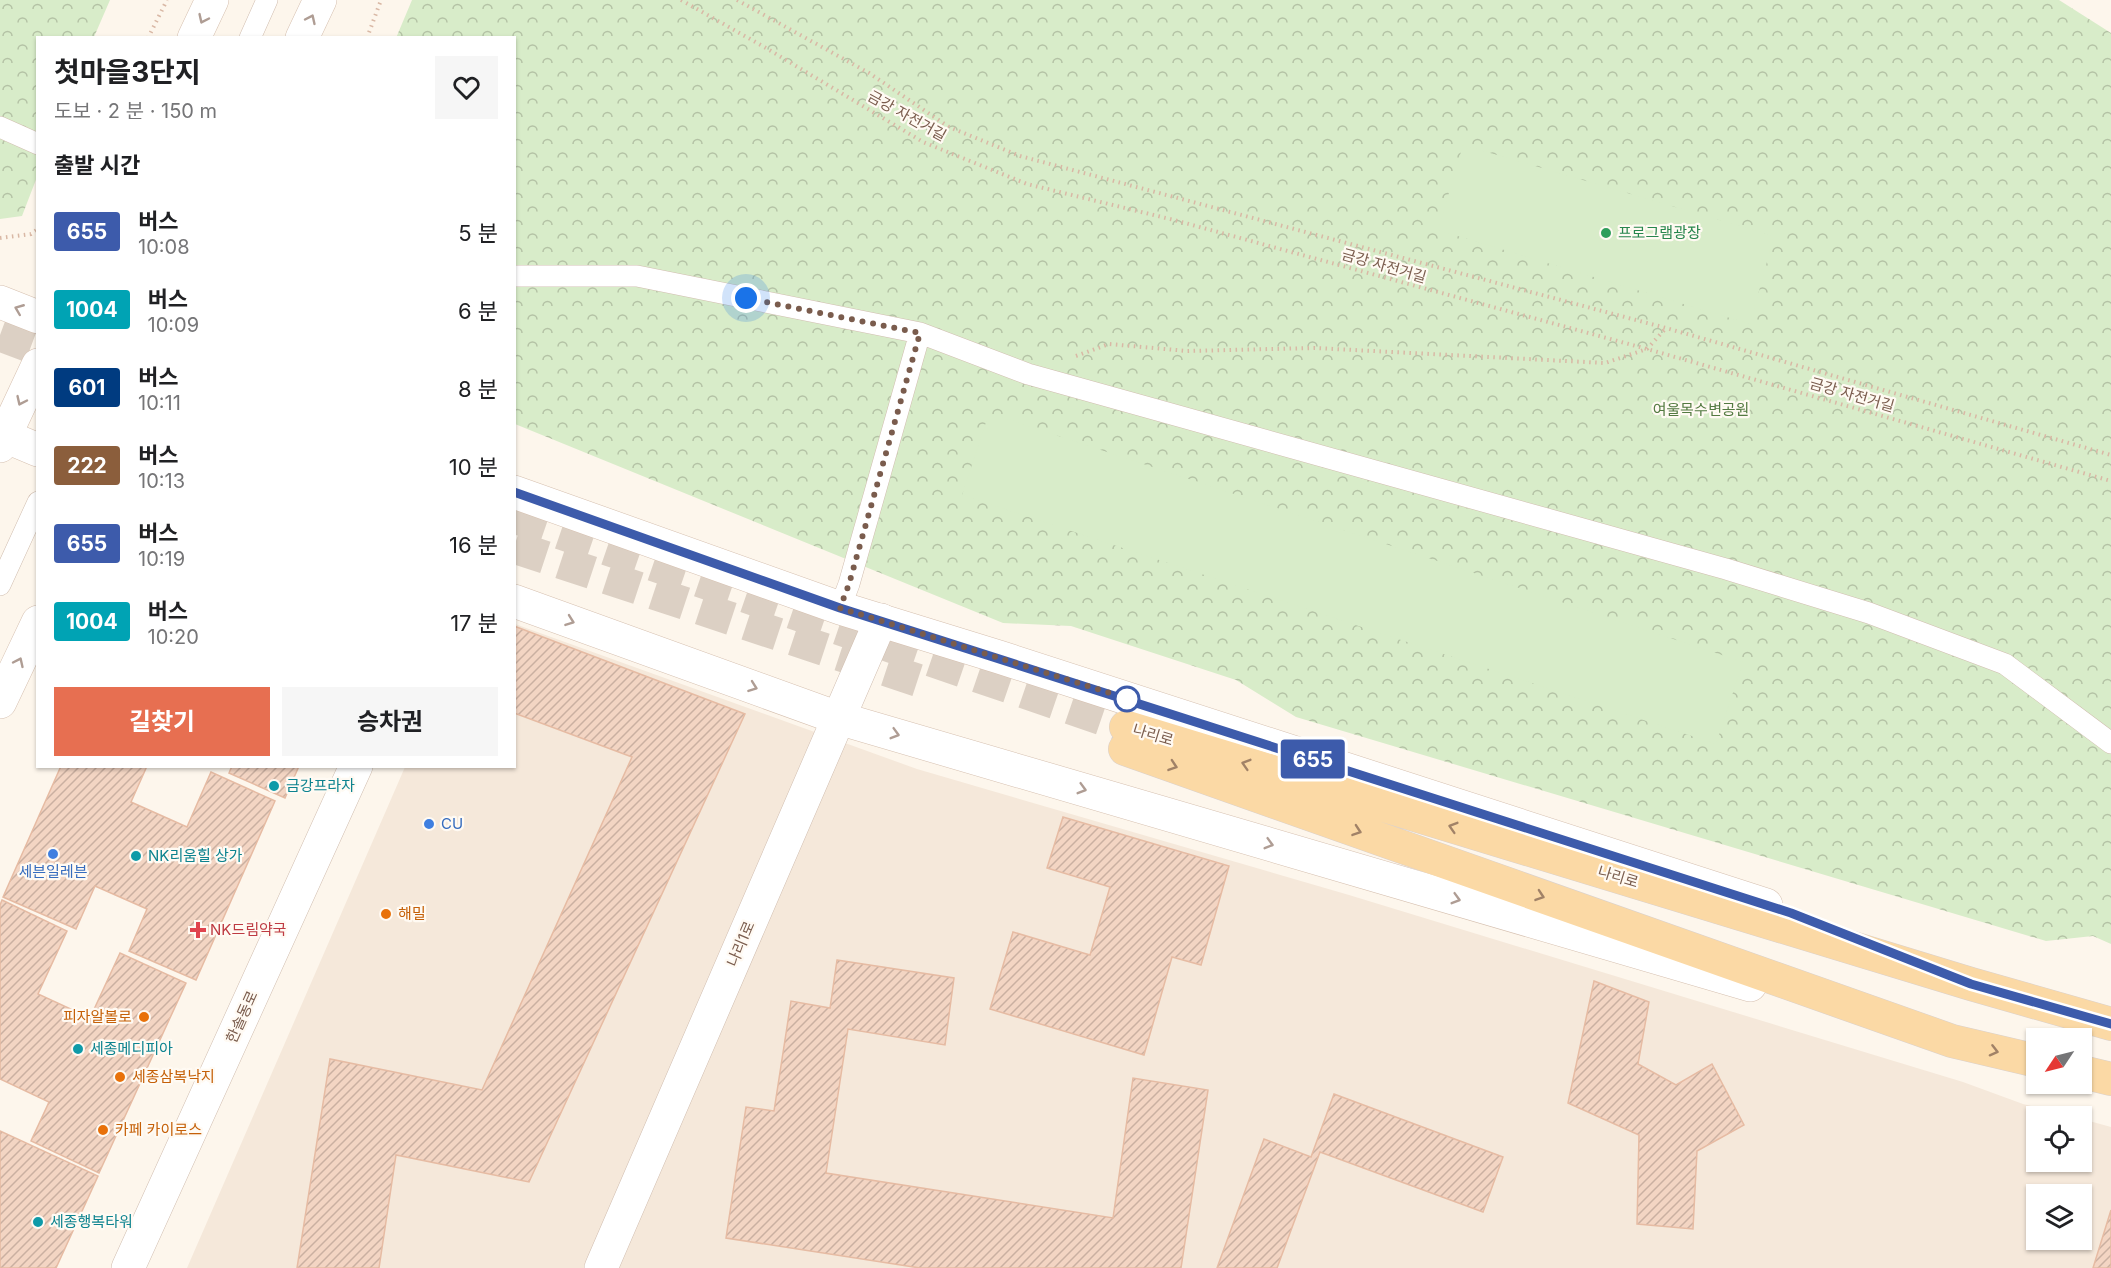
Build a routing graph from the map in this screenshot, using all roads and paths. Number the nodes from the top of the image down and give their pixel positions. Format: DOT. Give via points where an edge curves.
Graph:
graph roads {
  1 [pos="167,0"];
  2 [pos="212,0"];
  3 [pos="267,0"];
  4 [pos="320,0"];
  5 [pos="381,0"];
  6 [pos="681,0"];
  7 [pos="737,0"];
  8 [pos="149,36"];
  9 [pos="195,36"];
  10 [pos="251,36"];
  11 [pos="303,36"];
  12 [pos="368,36"];
  13 [pos="0,127"];
  14 [pos="36,143"];
  15 [pos="36,230"];
  16 [pos="0,238"];
  17 [pos="516,276"];
  18 [pos="0,302"];
  19 [pos="36,316"];
  20 [pos="1666,328"];
  21 [pos="920,333"];
  22 [pos="1647,349"];
  23 [pos="36,369"];
  24 [pos="1028,374"];
  25 [pos="2,439"];
  26 [pos="36,449"];
  27 [pos="2111,455"];
  28 [pos="2111,482"];
  29 [pos="516,493"];
  30 [pos="36,506"];
  31 [pos="0,585"];
  32 [pos="516,602"];
  33 [pos="840,608"];
  34 [pos="881,620"];
  35 [pos="36,626"];
  36 [pos="0,702"];
  37 [pos="838,718"];
  38 [pos="2111,743"];
  39 [pos="355,768"];
  40 [pos="1971,984"];
  41 [pos="2111,1024"];
  42 [pos="1952,1041"];
  43 [pos="2026,1058"];
  44 [pos="2092,1074"];
  45 [pos="2111,1079"];
  46 [pos="128,1268"];
  47 [pos="601,1268"];
  1 -- 8 [label="path"];
  2 -- 9 [label="street, one-way"];
  3 -- 10 [label="lane"];
  11 -- 4 [label="street, one-way"];
  5 -- 12 [label="path"];
  6 -- 22 [label="path, 금강 자전거길" via="922,142 1027,184 1174,220"];
  7 -- 20 [label="path" via="869,73 949,127 1020,156"];
  13 -- 14 [label="lane"];
  15 -- 16 [label="path"];
  17 -- 21 [label="lane" via="637,276"];
  19 -- 18 [label="street, one-way"];
  20 -- 22 [label="path"];
  20 -- 27 [label="path"];
  21 -- 24 [label="lane"];
  21 -- 33 [label="lane"];
  22 -- 24 [label="path" via="1605,363 1315,348 1187,351 1109,344"];
  22 -- 28 [label="path, 금강 자전거길"];
  23 -- 25 [label="street, one-way"];
  24 -- 38 [label="lane" via="1715,565 1869,613 2005,664"];
  25 -- 26 [label="street"];
  29 -- 33 [label="street"];
  30 -- 31 [label="lane"];
  32 -- 37 [label="street, one-way"];
  33 -- 34 [label="street"];
  34 -- 37 [label="street, 나리1로"];
  34 -- 40 [label="street" via="1791,913"];
  36 -- 35 [label="street, one-way"];
  37 -- 42 [label="street, one-way"];
  37 -- 47 [label="street, 나리1로"];
  39 -- 46 [label="street, 한솔동로"];
  40 -- 41 [label="main road, 나리로"];
  40 -- 42 [label="main road, 나리로, one-way" via="1122,736"];
  42 -- 43 [label="main road, 나리로, one-way"];
  44 -- 45 [label="main road"];
}
